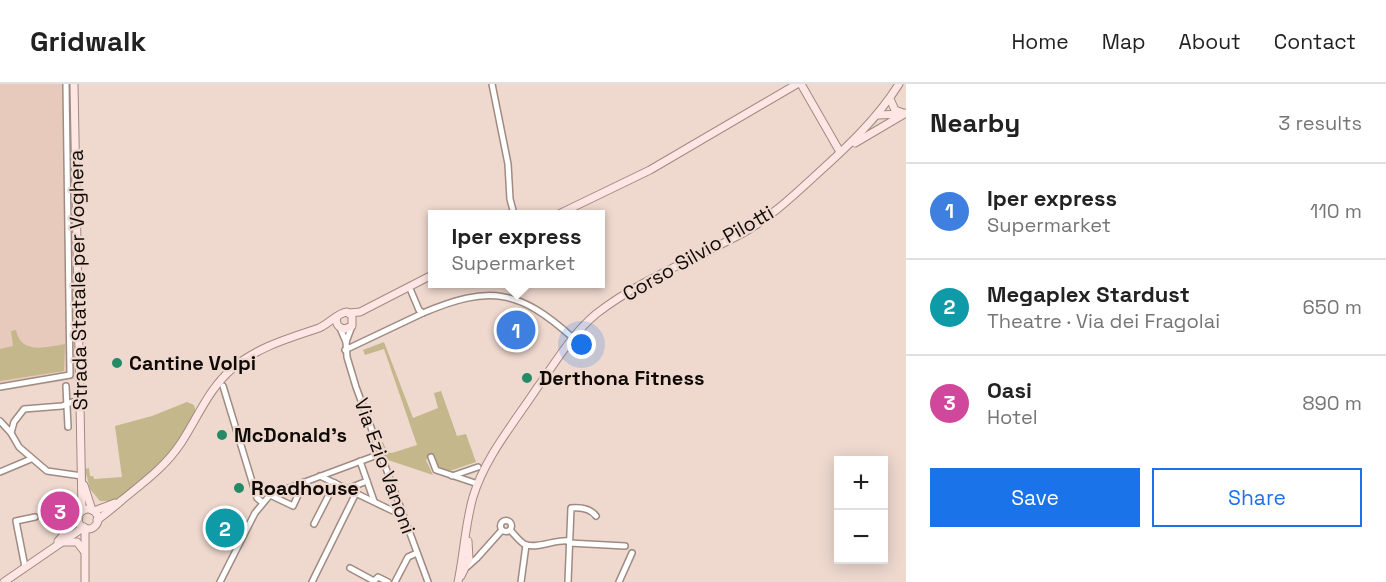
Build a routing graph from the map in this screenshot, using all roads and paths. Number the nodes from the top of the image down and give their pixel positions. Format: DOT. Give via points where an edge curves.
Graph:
graph roads {
  1 [pos="66,84"];
  2 [pos="74,84"];
  3 [pos="492,84"];
  4 [pos="799,84"];
  5 [pos="899,84"];
  6 [pos="890,99"];
  7 [pos="906,113"];
  8 [pos="66,114"];
  9 [pos="75,114"];
  10 [pos="877,116"];
  11 [pos="888,125"];
  12 [pos="840,152"];
  13 [pos="513,210"];
  14 [pos="567,210"];
  15 [pos="428,277"];
  16 [pos="411,291"];
  17 [pos="80,307"];
  18 [pos="370,307"];
  19 [pos="69,308"];
  20 [pos="349,313"];
  21 [pos="423,313"];
  22 [pos="337,317"];
  23 [pos="353,324"];
  24 [pos="322,327"];
  25 [pos="340,328"];
  26 [pos="573,338"];
  27 [pos="346,342"];
  28 [pos="345,350"];
  29 [pos="66,386"];
  30 [pos="223,386"];
  31 [pos="0,387"];
  32 [pos="81,402"];
  33 [pos="67,404"];
  34 [pos="0,421"];
  35 [pos="68,427"];
  36 [pos="11,433"];
  37 [pos="380,454"];
  38 [pos="431,457"];
  39 [pos="31,459"];
  40 [pos="360,461"];
  41 [pos="478,467"];
  42 [pos="0,472"];
  43 [pos="82,476"];
  44 [pos="320,476"];
  45 [pos="451,476"];
  46 [pos="367,481"];
  47 [pos="304,482"];
  48 [pos="335,483"];
  49 [pos="478,484"];
  50 [pos="347,489"];
  51 [pos="356,493"];
  52 [pos="270,495"];
  53 [pos="122,500"];
  54 [pos="374,502"];
  55 [pos="263,503"];
  56 [pos="82,511"];
  57 [pos="93,511"];
  58 [pos="402,511"];
  59 [pos="596,516"];
  60 [pos="35,517"];
  61 [pos="78,519"];
  62 [pos="95,523"];
  63 [pos="314,524"];
  64 [pos="84,527"];
  65 [pos="502,530"];
  66 [pos="510,530"];
  67 [pos="569,542"];
  68 [pos="61,543"];
  69 [pos="526,545"];
  70 [pos="625,546"];
  71 [pos="49,550"];
  72 [pos="417,553"];
  73 [pos="632,553"];
  74 [pos="480,555"];
  75 [pos="85,557"];
  76 [pos="465,560"];
  77 [pos="25,567"];
  78 [pos="350,568"];
  79 [pos="374,581"];
  80 [pos="458,581"];
  81 [pos="4,582"];
  82 [pos="85,582"];
  83 [pos="220,582"];
  84 [pos="312,582"];
  85 [pos="388,582"];
  86 [pos="395,582"];
  87 [pos="428,582"];
  88 [pos="521,582"];
  89 [pos="568,582"];
  90 [pos="619,582"];
  1 -- 8 [label="street"];
  2 -- 9 [label="main road, Strada Statale per Voghera"];
  3 -- 13 [label="street"];
  4 -- 12 [label="main road"];
  4 -- 14 [label="main road" via="650,170"];
  5 -- 6 [label="main road, Corso Silvio Pilotti"];
  6 -- 7 [label="main road" via="895,110"];
  6 -- 10 [label="main road, Corso Silvio Pilotti"];
  7 -- 10 [label="main road"];
  7 -- 11 [label="main road"];
  8 -- 9 [label="street"];
  8 -- 19 [label="street"];
  9 -- 17 [label="main road, Strada Statale per Voghera"];
  10 -- 11 [label="main road" via="880,124"];
  10 -- 12 [label="main road, Corso Silvio Pilotti"];
  11 -- 12 [label="main road"];
  12 -- 26 [label="main road, Corso Silvio Pilotti" via="764,220 644,282 595,315"];
  15 -- 18 [label="main road"];
  16 -- 21 [label="street"];
  17 -- 19 [label="street"];
  17 -- 32 [label="main road, Strada Statale per Voghera"];
  18 -- 20 [label="main road"];
  18 -- 23 [label="main road"];
  19 -- 31 [label="street" via="70,375"];
  20 -- 22 [label="main road"];
  20 -- 23 [label="main road"];
  21 -- 26 [label="street" via="467,297 514,299 541,311"];
  21 -- 28 [label="street"];
  22 -- 24 [label="main road"];
  22 -- 25 [label="main road"];
  23 -- 25 [label="main road"];
  23 -- 27 [label="street, Via Ezio Vanoni"];
  24 -- 25 [label="main road"];
  24 -- 53 [label="main road" via="286,338 234,367 212,390 166,462"];
  25 -- 27 [label="street"];
  26 -- 49 [label="main road, Corso Silvio Pilotti" via="497,446"];
  27 -- 28 [label="street, Via Ezio Vanoni"];
  28 -- 37 [label="street, Via Ezio Vanoni"];
  29 -- 33 [label="street"];
  30 -- 55 [label="street" via="257,498"];
  32 -- 33 [label="street"];
  32 -- 43 [label="main road, Strada Statale per Voghera"];
  33 -- 35 [label="street"];
  33 -- 36 [label="street" via="24,409"];
  34 -- 36 [label="street"];
  36 -- 39 [label="street"];
  37 -- 40 [label="street"];
  37 -- 58 [label="street, Via Ezio Vanoni"];
  38 -- 45 [label="street" via="436,470"];
  39 -- 42 [label="street"];
  39 -- 43 [label="street" via="47,471"];
  40 -- 44 [label="street"];
  40 -- 46 [label="street"];
  41 -- 45 [label="street"];
  43 -- 56 [label="main road, Strada Statale per Voghera"];
  43 -- 57 [label="main road, Strada Statale per Voghera"];
  44 -- 47 [label="street"];
  44 -- 48 [label="street"];
  45 -- 49 [label="street"];
  46 -- 50 [label="street"];
  46 -- 54 [label="street"];
  47 -- 52 [label="street"];
  47 -- 52 [label="street" via="292,506"];
  48 -- 50 [label="street"];
  48 -- 63 [label="street"];
  49 -- 76 [label="main road, Corso Silvio Pilotti" via="467,530"];
  50 -- 51 [label="street"];
  51 -- 54 [label="street"];
  51 -- 84 [label="street"];
  52 -- 55 [label="street"];
  53 -- 57 [label="main road"];
  53 -- 62 [label="main road"];
  54 -- 58 [label="street"];
  55 -- 83 [label="street" via="239,540"];
  56 -- 57 [label="main road"];
  56 -- 61 [label="main road"];
  57 -- 62 [label="main road, Strada Statale per Voghera"];
  58 -- 72 [label="street, Via Ezio Vanoni"];
  59 -- 67 [label="street" via="592,510 571,508"];
  60 -- 77 [label="street" via="16,521"];
  61 -- 64 [label="main road"];
  61 -- 71 [label="main road"];
  62 -- 64 [label="main road"];
  62 -- 75 [label="main road"];
  64 -- 68 [label="main road"];
  64 -- 75 [label="main road"];
  65 -- 66 [label="street"];
  65 -- 66 [label="street" via="500,524 506,520 511,523"];
  65 -- 74 [label="street"];
  66 -- 69 [label="street"];
  67 -- 69 [label="street"];
  67 -- 70 [label="street"];
  67 -- 89 [label="street"];
  68 -- 71 [label="main road"];
  68 -- 75 [label="main road" via="77,542"];
  69 -- 88 [label="street"];
  71 -- 77 [label="main road"];
  72 -- 86 [label="street" via="408,557"];
  72 -- 87 [label="street, Via Ezio Vanoni"];
  73 -- 90 [label="street"];
  74 -- 76 [label="street"];
  74 -- 76 [label="street"];
  75 -- 82 [label="main road"];
  76 -- 80 [label="main road, Corso Silvio Pilotti"];
  77 -- 81 [label="main road"];
  78 -- 79 [label="street"];
  79 -- 85 [label="street" via="378,577"];
}
